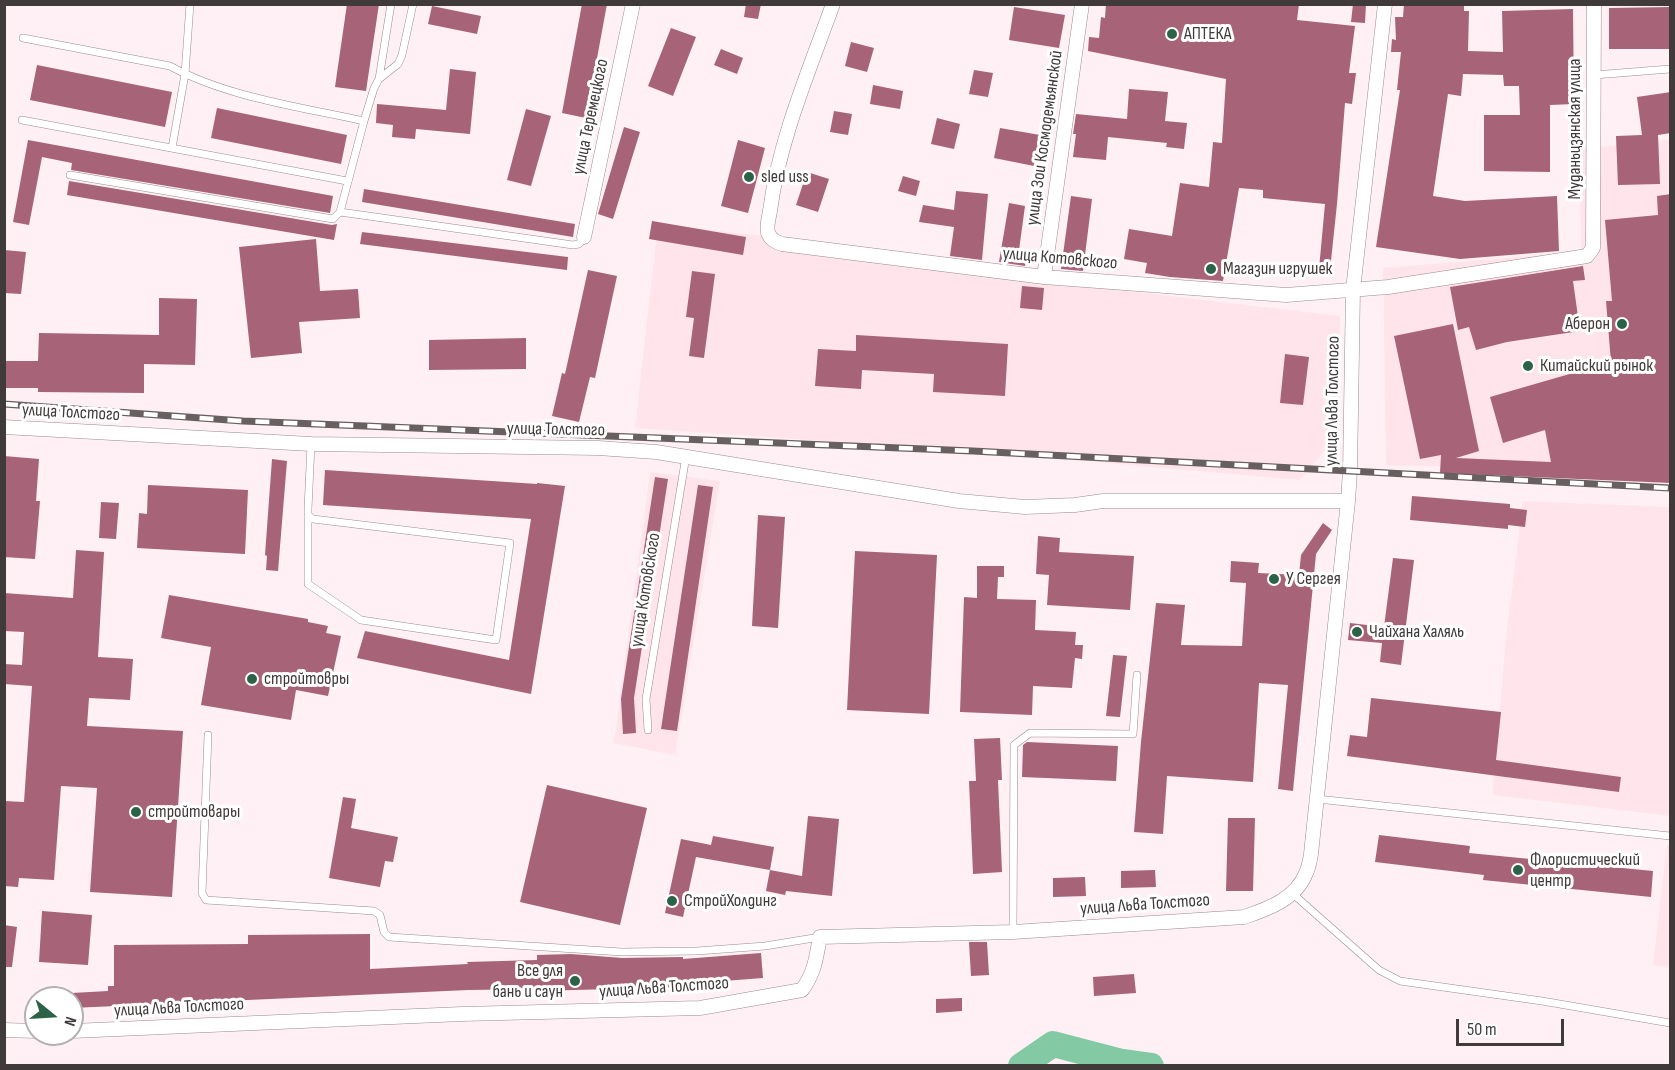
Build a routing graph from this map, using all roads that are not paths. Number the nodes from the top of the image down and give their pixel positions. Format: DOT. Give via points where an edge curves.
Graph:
graph roads {
  1 [pos="190,4"];
  2 [pos="391,4"];
  3 [pos="413,4"];
  4 [pos="633,4"];
  5 [pos="833,4"];
  6 [pos="1082,4"];
  7 [pos="1385,4"];
  8 [pos="1594,4"];
  9 [pos="23,38"];
  10 [pos="1671,69"];
  11 [pos="185,74"];
  12 [pos="1594,75"];
  13 [pos="379,79"];
  14 [pos="22,120"];
  15 [pos="364,121"];
  16 [pos="172,148"];
  17 [pos="70,175"];
  18 [pos="347,181"];
  19 [pos="340,212"];
  20 [pos="584,237"];
  21 [pos="1590,253"];
  22 [pos="1044,277"];
  23 [pos="1353,290"];
  24 [pos="4,427"];
  25 [pos="311,444"];
  26 [pos="686,456"];
  27 [pos="1348,501"];
  28 [pos="308,515"];
  29 [pos="1137,675"];
  30 [pos="648,730"];
  31 [pos="208,735"];
  32 [pos="1317,799"];
  33 [pos="1671,836"];
  34 [pos="1293,894"];
  35 [pos="1014,932"];
  36 [pos="820,937"];
  37 [pos="1671,1023"];
  38 [pos="4,1030"];
  39 [pos="24,1030"];
  40 [pos="84,1030"];
  1 -- 11 [label="lane"];
  2 -- 13 [label="lane"];
  3 -- 13 [label="lane" via="398,64"];
  4 -- 20 [label="street, улица Теремецкого"];
  5 -- 22 [label="street, улица Котовского" via="781,150 767,230 770,237 782,244"];
  6 -- 22 [label="street, улица Зои Космодемьянской"];
  7 -- 23 [label="street, улица Льва Толстого"];
  8 -- 12 [label="street, Муданьцзянская улица"];
  9 -- 11 [label="lane" via="170,66"];
  10 -- 12 [label="lane"];
  11 -- 15 [label="lane" via="233,92"];
  11 -- 16 [label="lane"];
  12 -- 21 [label="street, Муданьцзянская улица"];
  13 -- 15 [label="lane"];
  14 -- 16 [label="lane"];
  15 -- 18 [label="lane"];
  16 -- 18 [label="lane"];
  17 -- 19 [label="lane" via="333,219"];
  18 -- 19 [label="lane"];
  19 -- 20 [label="lane" via="573,245"];
  21 -- 23 [label="street, улица Котовского" via="1581,258"];
  22 -- 23 [label="street, улица Котовского" via="1286,295"];
  23 -- 27 [label="street, улица Льва Толстого"];
  24 -- 25 [label="street, улица Толстого"];
  25 -- 26 [label="street, улица Толстого" via="598,448"];
  25 -- 28 [label="lane"];
  26 -- 27 [label="street, улица Толстого" via="959,501 1025,507 1103,501"];
  26 -- 30 [label="lane, улица Котовского" via="646,699"];
  27 -- 32 [label="street, улица Льва Толстого"];
  28 -- 28 [label="lane" via="308,584 361,620 496,640 510,543 313,519"];
  29 -- 35 [label="lane" via="1133,734 1030,733 1014,745"];
  31 -- 36 [label="lane" via="202,893 206,900 374,911 380,915 389,937 622,952 765,946"];
  32 -- 33 [label="lane"];
  32 -- 34 [label="street, улица Льва Толстого" via="1306,874"];
  34 -- 35 [label="street, улица Льва Толстого" via="1244,917"];
  34 -- 37 [label="lane" via="1379,970 1400,981"];
  35 -- 36 [label="street, улица Льва Толстого"];
  36 -- 40 [label="street, улица Льва Толстого" via="815,969 802,990 700,1008"];
  38 -- 39 [label="street"];
}
